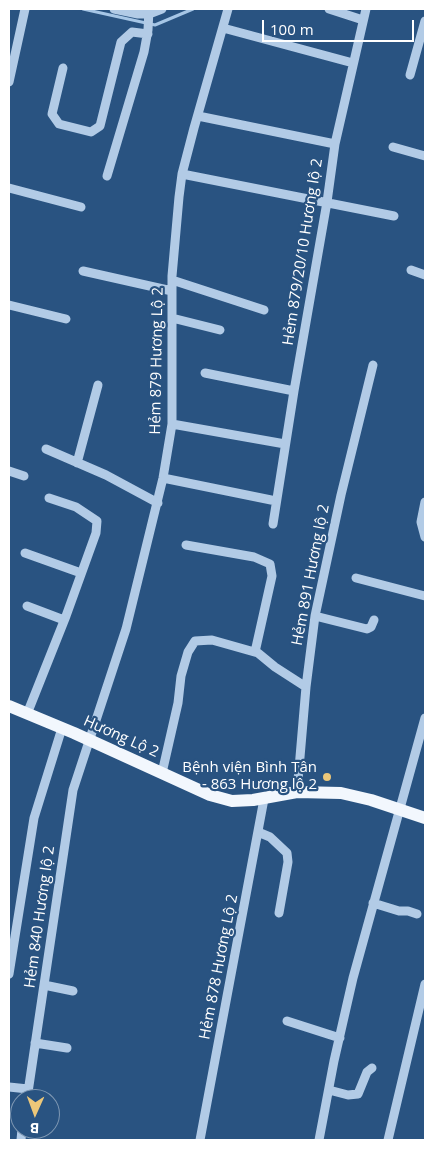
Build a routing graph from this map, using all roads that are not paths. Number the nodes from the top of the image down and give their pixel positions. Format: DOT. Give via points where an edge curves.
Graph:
graph roads {
  1 [pos="25,9"];
  2 [pos="114,9"];
  3 [pos="162,9"];
  4 [pos="228,9"];
  5 [pos="329,9"];
  6 [pos="366,9"];
  7 [pos="149,14"];
  8 [pos="363,20"];
  9 [pos="425,21"];
  10 [pos="223,28"];
  11 [pos="148,32"];
  12 [pos="353,63"];
  13 [pos="63,68"];
  14 [pos="410,75"];
  15 [pos="10,79"];
  16 [pos="198,116"];
  17 [pos="335,144"];
  18 [pos="393,147"];
  19 [pos="425,156"];
  20 [pos="182,174"];
  21 [pos="107,176"];
  22 [pos="9,188"];
  23 [pos="327,202"];
  24 [pos="81,207"];
  25 [pos="394,216"];
  26 [pos="411,270"];
  27 [pos="83,271"];
  28 [pos="425,275"];
  29 [pos="172,280"];
  30 [pos="172,291"];
  31 [pos="9,304"];
  32 [pos="264,310"];
  33 [pos="172,318"];
  34 [pos="66,319"];
  35 [pos="220,330"];
  36 [pos="374,365"];
  37 [pos="204,373"];
  38 [pos="98,385"];
  39 [pos="294,391"];
  40 [pos="172,424"];
  41 [pos="285,444"];
  42 [pos="46,449"];
  43 [pos="77,463"];
  44 [pos="9,471"];
  45 [pos="24,476"];
  46 [pos="163,478"];
  47 [pos="50,498"];
  48 [pos="276,501"];
  49 [pos="425,502"];
  50 [pos="158,503"];
  51 [pos="273,524"];
  52 [pos="425,537"];
  53 [pos="186,545"];
  54 [pos="25,552"];
  55 [pos="81,573"];
  56 [pos="356,578"];
  57 [pos="425,596"];
  58 [pos="27,606"];
  59 [pos="315,616"];
  60 [pos="64,620"];
  61 [pos="374,620"];
  62 [pos="254,652"];
  63 [pos="306,687"];
  64 [pos="9,706"];
  65 [pos="27,714"];
  66 [pos="425,718"];
  67 [pos="62,728"];
  68 [pos="88,740"];
  69 [pos="162,773"];
  70 [pos="297,792"];
  71 [pos="264,799"];
  72 [pos="399,810"];
  73 [pos="425,818"];
  74 [pos="258,832"];
  75 [pos="373,903"];
  76 [pos="278,913"];
  77 [pos="417,914"];
  78 [pos="9,974"];
  79 [pos="44,984"];
  80 [pos="425,984"];
  81 [pos="73,991"];
  82 [pos="287,1021"];
  83 [pos="340,1038"];
  84 [pos="35,1043"];
  85 [pos="67,1048"];
  86 [pos="372,1068"];
  87 [pos="9,1087"];
  88 [pos="28,1089"];
  89 [pos="329,1090"];
  90 [pos="200,1140"];
  91 [pos="320,1140"];
  92 [pos="388,1140"];
  1 -- 15 [label="street"];
  2 -- 7 [label="street"];
  3 -- 7 [label="street"];
  4 -- 10 [label="street, Hẻm 879 Hương Lộ 2"];
  5 -- 8 [label="street"];
  6 -- 8 [label="street, Hẻm 879/20/10 Hương lộ 2"];
  7 -- 11 [label="street"];
  8 -- 12 [label="street, Hẻm 879/20/10 Hương lộ 2"];
  9 -- 14 [label="street"];
  10 -- 12 [label="street"];
  10 -- 16 [label="street, Hẻm 879 Hương Lộ 2"];
  11 -- 13 [label="street" via="132,32 121,42 100,126 91,132 59,124 52,114"];
  11 -- 21 [label="street"];
  12 -- 17 [label="street, Hẻm 879/20/10 Hương lộ 2"];
  16 -- 17 [label="street"];
  16 -- 20 [label="street, Hẻm 879 Hương Lộ 2"];
  17 -- 23 [label="street, Hẻm 879/20/10 Hương lộ 2"];
  18 -- 19 [label="street"];
  20 -- 23 [label="street"];
  20 -- 29 [label="street, Hẻm 879 Hương Lộ 2"];
  22 -- 24 [label="street"];
  23 -- 25 [label="street"];
  23 -- 39 [label="street, Hẻm 879/20/10 Hương lộ 2"];
  26 -- 28 [label="street"];
  27 -- 30 [label="street"];
  29 -- 30 [label="street, Hẻm 879 Hương Lộ 2"];
  29 -- 32 [label="street"];
  30 -- 33 [label="street, Hẻm 879 Hương Lộ 2"];
  31 -- 34 [label="street"];
  33 -- 35 [label="street"];
  33 -- 40 [label="street, Hẻm 879 Hương Lộ 2"];
  36 -- 59 [label="street, Hẻm 891 Hương lộ 2" via="340,495"];
  37 -- 39 [label="street"];
  38 -- 43 [label="street"];
  39 -- 41 [label="street, Hẻm 879/20/10 Hương lộ 2"];
  40 -- 41 [label="street"];
  40 -- 46 [label="street, Hẻm 879 Hương Lộ 2"];
  41 -- 48 [label="street, Hẻm 879/20/10 Hương lộ 2"];
  42 -- 43 [label="street"];
  43 -- 50 [label="street"];
  44 -- 45 [label="street"];
  46 -- 48 [label="street"];
  46 -- 50 [label="street, Hẻm 879 Hương Lộ 2"];
  47 -- 55 [label="street" via="76,507 97,521 96,533"];
  48 -- 51 [label="street, Hẻm 879/20/10 Hương lộ 2"];
  49 -- 52 [label="street" via="421,522"];
  50 -- 68 [label="street, Hẻm 879 Hương Lộ 2" via="126,630"];
  53 -- 62 [label="street" via="254,557 270,564 272,576"];
  54 -- 55 [label="street"];
  55 -- 60 [label="street"];
  56 -- 57 [label="street"];
  58 -- 60 [label="street"];
  59 -- 61 [label="street" via="367,629"];
  59 -- 63 [label="street, Hẻm 891 Hương lộ 2"];
  60 -- 65 [label="street"];
  62 -- 63 [label="street"];
  62 -- 69 [label="street" via="212,640 195,640 181,676"];
  63 -- 70 [label="street, Hẻm 891 Hương lộ 2"];
  64 -- 65 [label="main road, Hương Lộ 2"];
  65 -- 67 [label="main road, Hương Lộ 2"];
  66 -- 72 [label="street"];
  67 -- 68 [label="main road, Hương Lộ 2"];
  67 -- 78 [label="street" via="34,818"];
  68 -- 69 [label="main road, Hương Lộ 2"];
  68 -- 79 [label="street, Hẻm 840 Hương lộ 2" via="73,790"];
  69 -- 71 [label="main road, Hương Lộ 2" via="210,795 232,801"];
  70 -- 71 [label="main road, Hương Lộ 2"];
  70 -- 72 [label="main road, Hương Lộ 2" via="341,793"];
  71 -- 74 [label="street, Hẻm 878 Hương Lộ 2"];
  72 -- 73 [label="main road, Hương Lộ 2"];
  72 -- 75 [label="street"];
  74 -- 76 [label="street" via="270,837 286,852 288,862"];
  74 -- 90 [label="street, Hẻm 878 Hương Lộ 2"];
  75 -- 77 [label="street"];
  75 -- 83 [label="street"];
  79 -- 81 [label="street"];
  79 -- 84 [label="street, Hẻm 840 Hương lộ 2"];
  80 -- 92 [label="street"];
  82 -- 83 [label="street"];
  83 -- 89 [label="street"];
  84 -- 85 [label="street"];
  84 -- 88 [label="street, Hẻm 840 Hương lộ 2"];
  86 -- 89 [label="street" via="367,1072 358,1094"];
  87 -- 88 [label="street"];
  89 -- 91 [label="street"];
}
